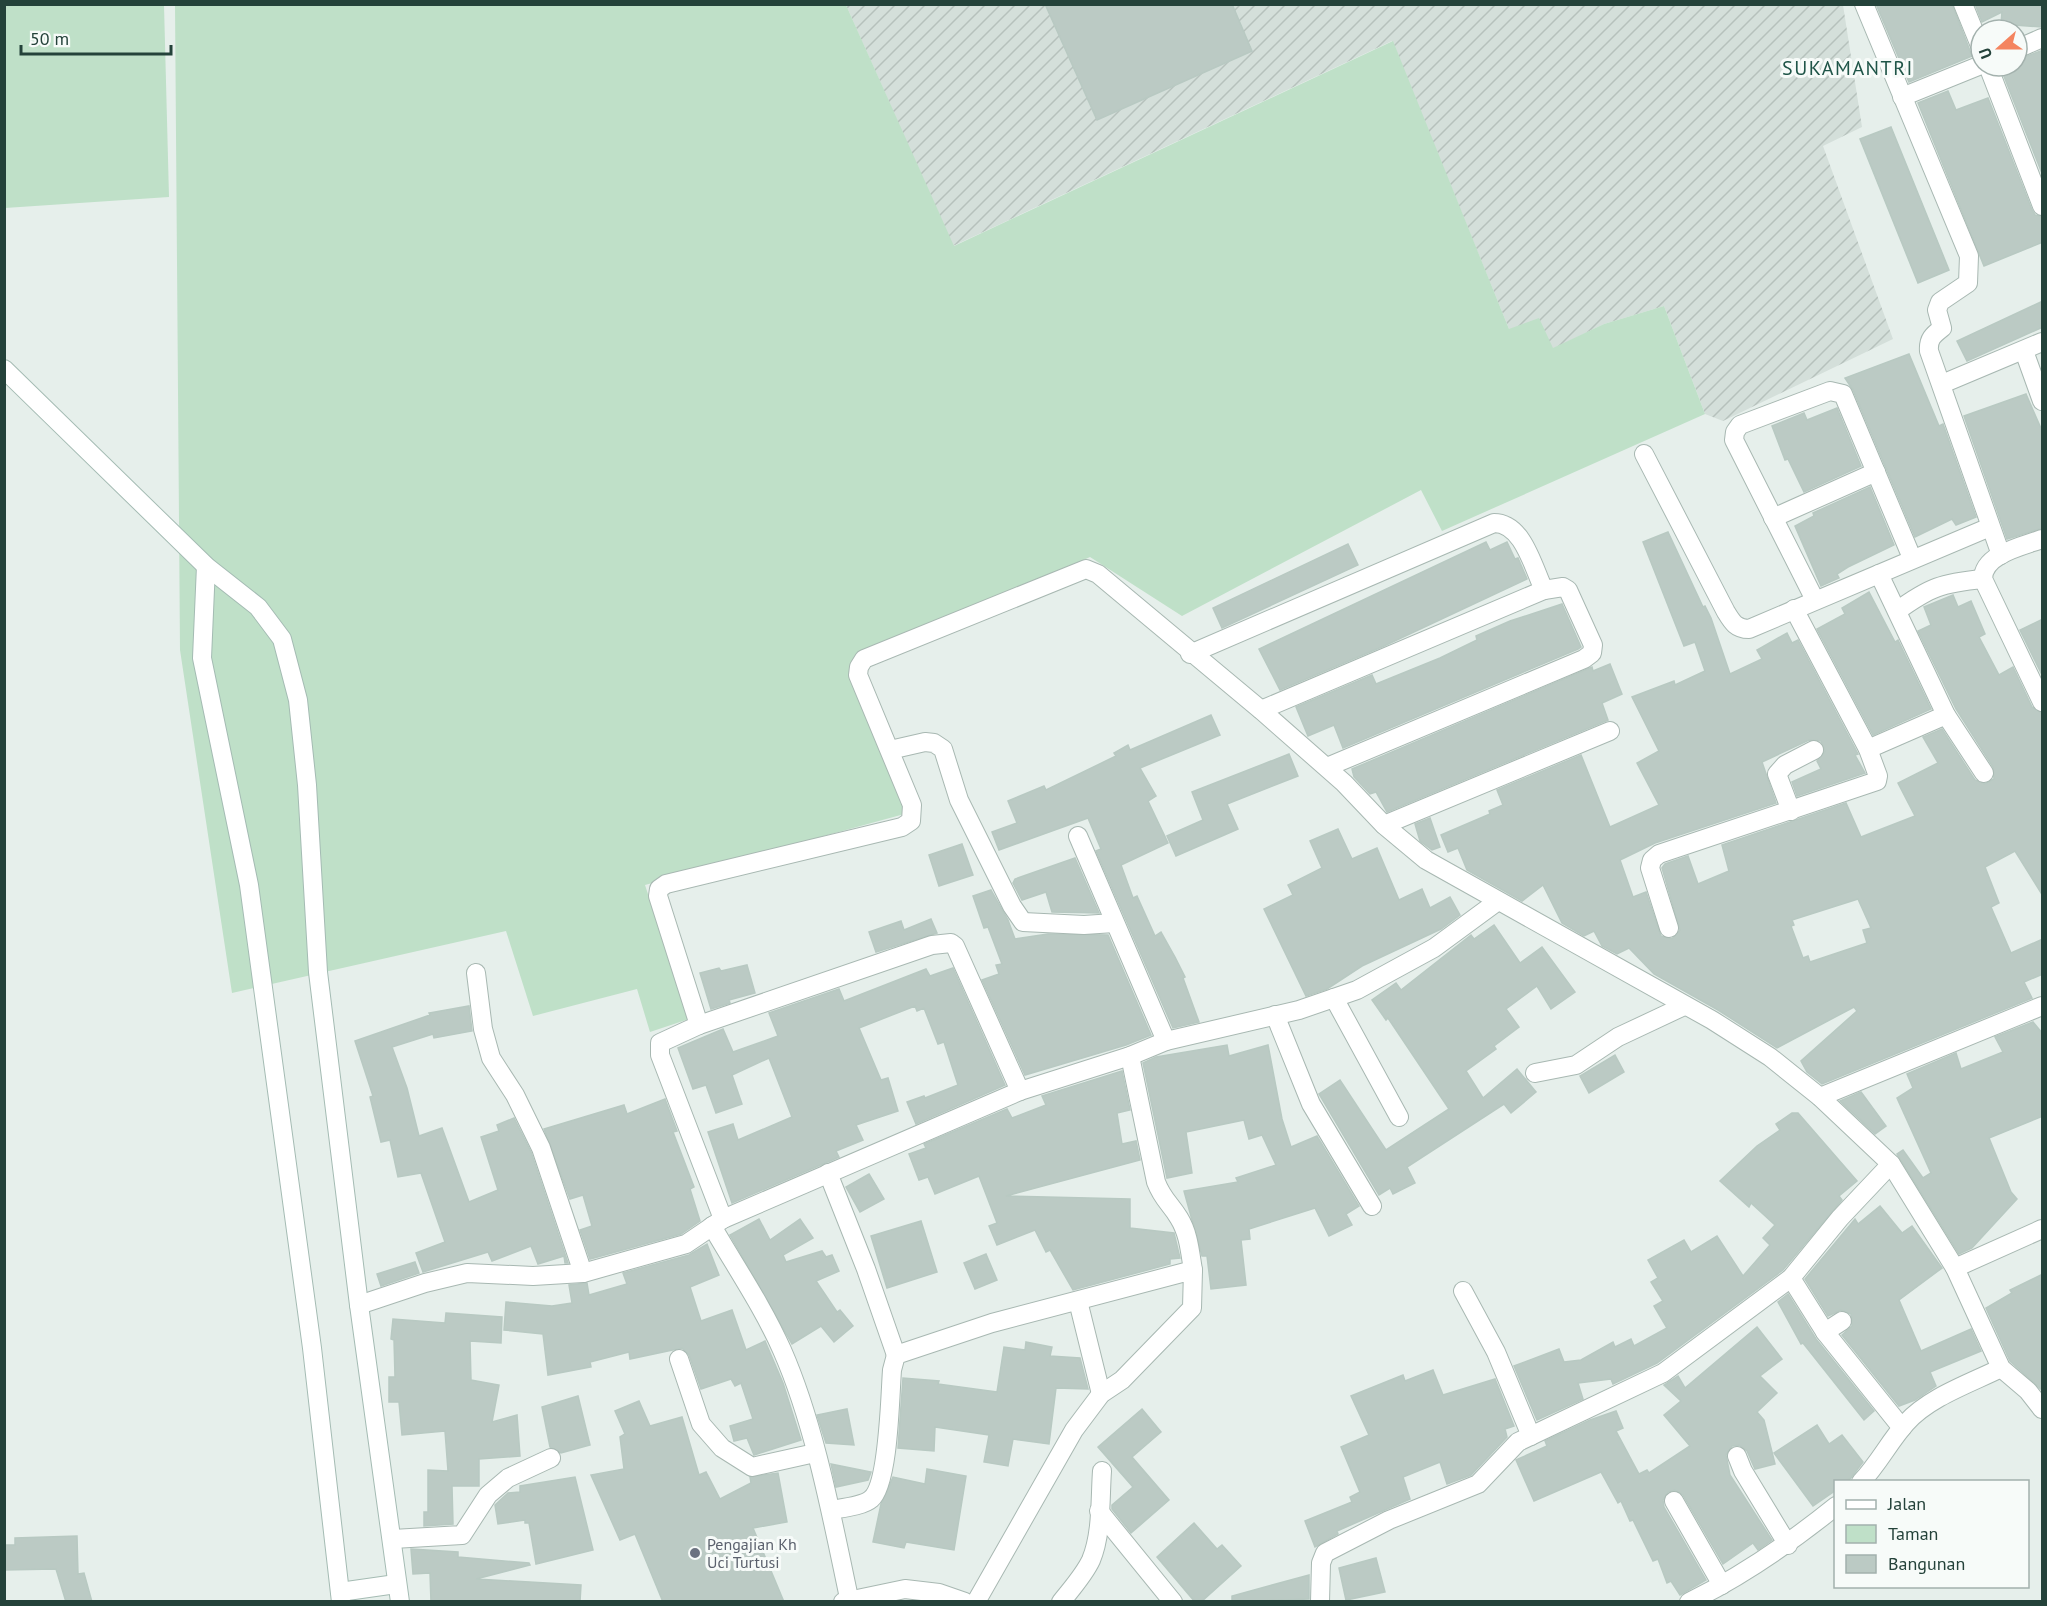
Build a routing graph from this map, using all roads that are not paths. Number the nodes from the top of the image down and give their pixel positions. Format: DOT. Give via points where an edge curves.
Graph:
graph roads {
  1 [pos="1864,4"];
  2 [pos="1963,4"];
  3 [pos="1969,19"];
  4 [pos="2043,38"];
  5 [pos="2029,44"];
  6 [pos="1969,70"];
  7 [pos="1993,78"];
  8 [pos="1902,97"];
  9 [pos="2043,206"];
  10 [pos="2043,342"];
  11 [pos="2024,351"];
  12 [pos="4,369"];
  13 [pos="1942,384"];
  14 [pos="2043,401"];
  15 [pos="1644,454"];
  16 [pos="1876,472"];
  17 [pos="1773,518"];
  18 [pos="1990,527"];
  19 [pos="2043,539"];
  20 [pos="2001,555"];
  21 [pos="1912,558"];
  22 [pos="206,566"];
  23 [pos="1879,574"];
  24 [pos="1983,579"];
  25 [pos="1544,590"];
  26 [pos="1815,600"];
  27 [pos="1794,609"];
  28 [pos="1896,611"];
  29 [pos="1190,654"];
  30 [pos="2043,702"];
  31 [pos="1261,710"];
  32 [pos="1946,715"];
  33 [pos="1610,731"];
  34 [pos="1868,749"];
  35 [pos="890,750"];
  36 [pos="1814,750"];
  37 [pos="1327,768"];
  38 [pos="1984,773"];
  39 [pos="1791,811"];
  40 [pos="1384,825"];
  41 [pos="1078,836"];
  42 [pos="1498,901"];
  43 [pos="1114,923"];
  44 [pos="1669,928"];
  45 [pos="476,973"];
  46 [pos="1334,998"];
  47 [pos="1684,1006"];
  48 [pos="2043,1006"];
  49 [pos="1275,1015"];
  50 [pos="699,1024"];
  51 [pos="1166,1041"];
  52 [pos="1130,1056"];
  53 [pos="1535,1073"];
  54 [pos="1020,1091"];
  55 [pos="1820,1097"];
  56 [pos="1399,1118"];
  57 [pos="1891,1164"];
  58 [pos="828,1173"];
  59 [pos="1372,1206"];
  60 [pos="718,1222"];
  61 [pos="2043,1229"];
  62 [pos="1955,1268"];
  63 [pos="1192,1270"];
  64 [pos="583,1273"];
  65 [pos="1791,1278"];
  66 [pos="1463,1291"];
  67 [pos="1078,1301"];
  68 [pos="359,1305"];
  69 [pos="1842,1321"];
  70 [pos="1825,1332"];
  71 [pos="896,1355"];
  72 [pos="679,1359"];
  73 [pos="2001,1368"];
  74 [pos="1101,1394"];
  75 [pos="2043,1409"];
  76 [pos="1902,1428"];
  77 [pos="1531,1436"];
  78 [pos="815,1453"];
  79 [pos="1737,1456"];
  80 [pos="551,1458"];
  81 [pos="1102,1471"];
  82 [pos="1863,1480"];
  83 [pos="1674,1501"];
  84 [pos="1834,1508"];
  85 [pos="831,1510"];
  86 [pos="1099,1511"];
  87 [pos="393,1539"];
  88 [pos="1788,1545"];
  89 [pos="1722,1585"];
  90 [pos="398,1593"];
  91 [pos="341,1597"];
  92 [pos="846,1600"];
  93 [pos="965,1602"];
  94 [pos="975,1602"];
  95 [pos="1061,1602"];
  96 [pos="1173,1602"];
  97 [pos="1320,1602"];
  98 [pos="1689,1602"];
  1 -- 8 [label="street"];
  2 -- 3 [label="street"];
  4 -- 5 [label="street"];
  6 -- 8 [label="street"];
  7 -- 9 [label="street"];
  8 -- 13 [label="street" via="1970,256 1968,283 1940,302 1937,310 1942,328 1928,343"];
  10 -- 11 [label="street"];
  11 -- 13 [label="street"];
  11 -- 14 [label="street"];
  12 -- 22 [label="street"];
  13 -- 18 [label="street"];
  15 -- 27 [label="street" via="1734,624 1749,629"];
  16 -- 17 [label="street"];
  16 -- 17 [label="street" via="1848,402 1836,391 1740,425 1734,440"];
  16 -- 21 [label="street"];
  17 -- 26 [label="street"];
  18 -- 20 [label="street"];
  18 -- 21 [label="street"];
  19 -- 20 [label="street"];
  20 -- 24 [label="street" via="1987,565"];
  21 -- 23 [label="street"];
  22 -- 68 [label="street" via="258,607 282,639 298,700 318,972"];
  22 -- 91 [label="street" via="202,658 249,885 312,1348"];
  23 -- 26 [label="street"];
  23 -- 28 [label="street"];
  24 -- 28 [label="street" via="1947,583 1925,591"];
  24 -- 30 [label="street"];
  25 -- 29 [label="street" via="1515,530 1506,523 1494,523"];
  25 -- 31 [label="street"];
  25 -- 37 [label="street" via="1568,590 1593,645 1584,659"];
  26 -- 27 [label="street"];
  27 -- 34 [label="street"];
  28 -- 32 [label="street"];
  29 -- 31 [label="street"];
  29 -- 35 [label="street" via="1098,574 1086,569 864,659 858,675"];
  31 -- 37 [label="street"];
  32 -- 34 [label="street"];
  32 -- 38 [label="street"];
  33 -- 40 [label="street"];
  34 -- 39 [label="street" via="1877,781"];
  35 -- 43 [label="street" via="925,742 943,749 959,800 1023,922"];
  35 -- 50 [label="street" via="912,805 911,821 902,827 666,884 659,889"];
  36 -- 39 [label="street" via="1785,765 1777,774"];
  37 -- 40 [label="street"];
  39 -- 44 [label="street" via="1659,854 1652,860 1650,868"];
  40 -- 42 [label="street" via="1426,860"];
  41 -- 43 [label="street"];
  42 -- 46 [label="street" via="1434,948 1357,990"];
  42 -- 47 [label="street"];
  43 -- 51 [label="street"];
  45 -- 64 [label="street" via="491,1058 515,1095 541,1148"];
  46 -- 49 [label="street"];
  46 -- 56 [label="street"];
  47 -- 53 [label="street" via="1618,1037 1576,1065"];
  47 -- 55 [label="street" via="1770,1057"];
  48 -- 55 [label="street"];
  49 -- 51 [label="street"];
  49 -- 59 [label="street" via="1311,1104"];
  50 -- 54 [label="street" via="932,945 951,943"];
  50 -- 60 [label="street" via="660,1043 660,1055"];
  51 -- 52 [label="street"];
  52 -- 54 [label="street"];
  52 -- 63 [label="street" via="1156,1182 1162,1199 1179,1217 1187,1235"];
  54 -- 58 [label="street"];
  55 -- 57 [label="street"];
  57 -- 62 [label="street"];
  57 -- 65 [label="street"];
  58 -- 60 [label="street"];
  58 -- 71 [label="street"];
  60 -- 64 [label="street" via="668,1251"];
  60 -- 78 [label="street" via="782,1349"];
  61 -- 62 [label="street"];
  62 -- 73 [label="street"];
  63 -- 67 [label="street"];
  63 -- 74 [label="street" via="1192,1308 1122,1380"];
  64 -- 68 [label="street" via="467,1273"];
  65 -- 70 [label="street"];
  65 -- 77 [label="street" via="1663,1373"];
  66 -- 77 [label="street" via="1496,1352"];
  67 -- 71 [label="street" via="993,1323"];
  67 -- 74 [label="street"];
  68 -- 87 [label="street"];
  69 -- 70 [label="street"];
  70 -- 76 [label="street"];
  71 -- 85 [label="street" via="883,1473 876,1492 870,1500"];
  72 -- 78 [label="street" via="701,1424 722,1448 752,1467"];
  73 -- 75 [label="street"];
  73 -- 76 [label="street" via="1920,1410"];
  74 -- 94 [label="street" via="1074,1430"];
  76 -- 82 [label="street"];
  77 -- 97 [label="street" via="1506,1452 1478,1484 1389,1520 1325,1553"];
  78 -- 85 [label="street"];
  79 -- 88 [label="street"];
  80 -- 87 [label="street" via="524,1468 497,1487 464,1534"];
  81 -- 86 [label="street"];
  83 -- 89 [label="street"];
  84 -- 88 [label="street"];
  85 -- 92 [label="street"];
  86 -- 95 [label="street" via="1092,1558"];
  86 -- 96 [label="street"];
  87 -- 90 [label="street"];
  88 -- 89 [label="street"];
  89 -- 98 [label="street"];
  90 -- 91 [label="street"];
  92 -- 93 [label="street" via="906,1589 939,1593"];
}
